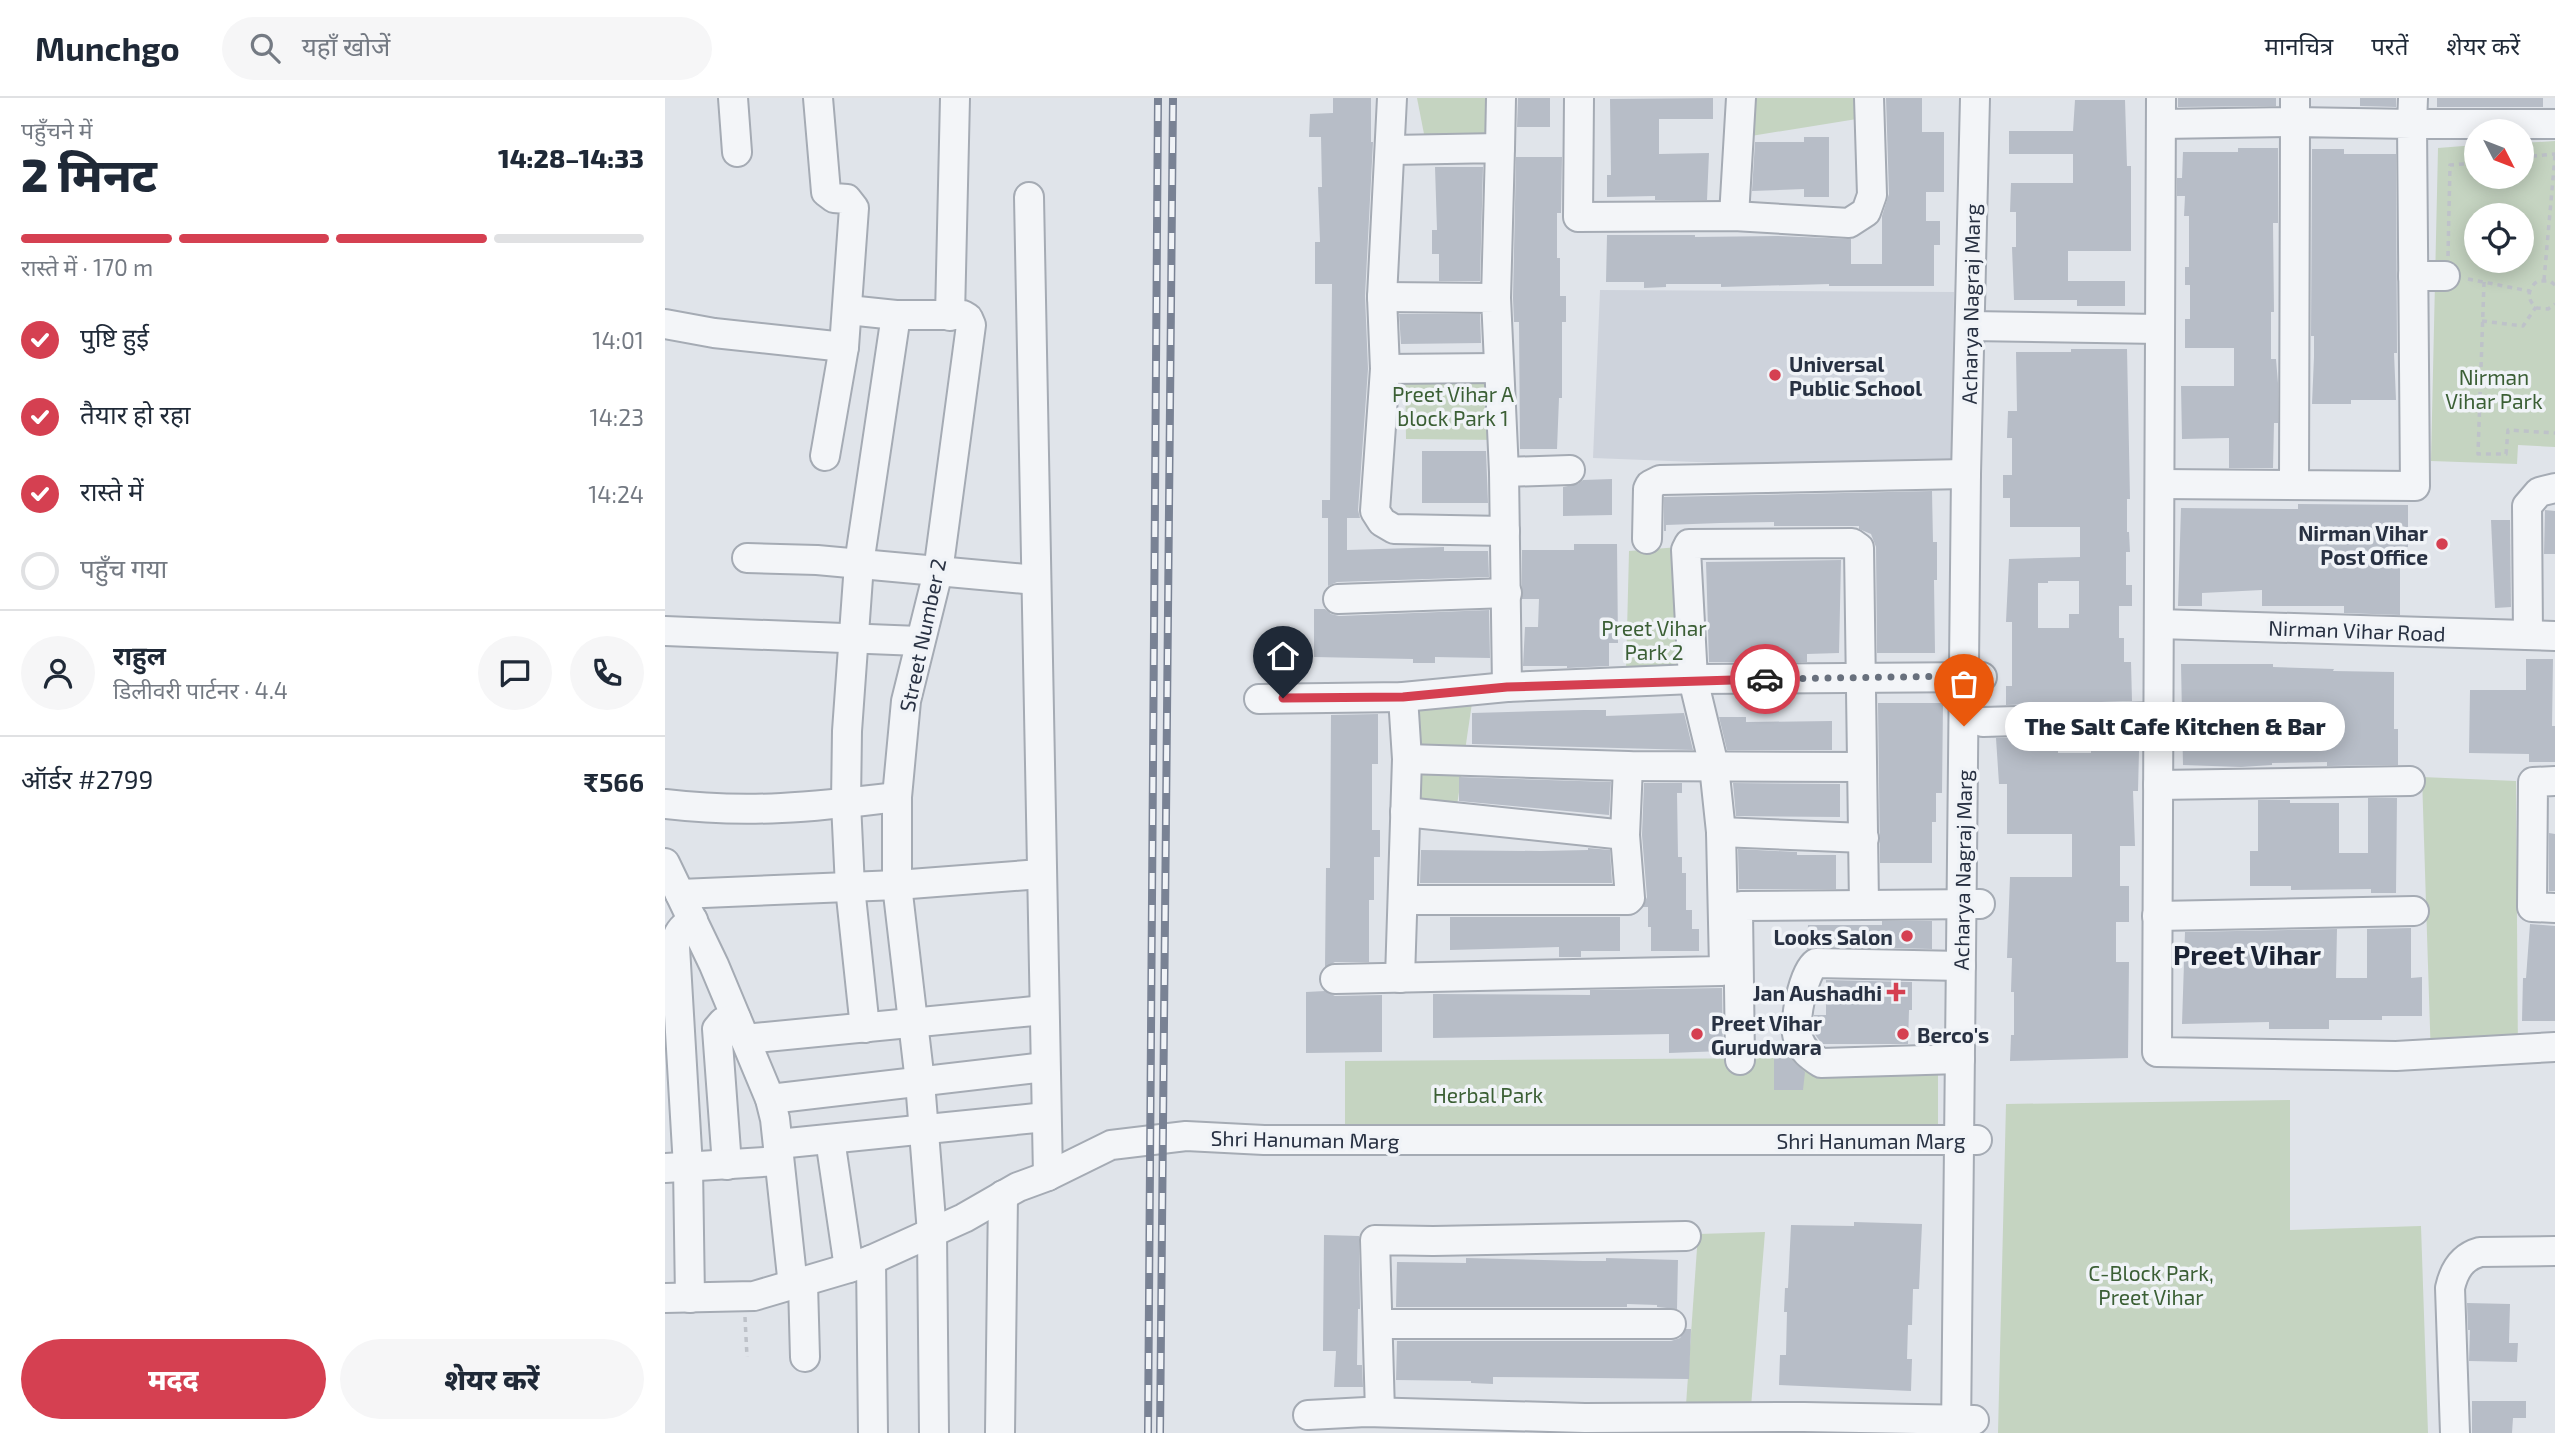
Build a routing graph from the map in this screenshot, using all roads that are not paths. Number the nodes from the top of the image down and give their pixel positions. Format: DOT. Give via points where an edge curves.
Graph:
graph roads {
  1 [pos="733,98"];
  2 [pos="818,98"];
  3 [pos="955,98"];
  4 [pos="1392,98"];
  5 [pos="1501,98"];
  6 [pos="1579,98"];
  7 [pos="1741,98"];
  8 [pos="1870,98"];
  9 [pos="1975,98"];
  10 [pos="1993,98"];
  11 [pos="2295,110"];
  12 [pos="2161,111"];
  13 [pos="2413,111"];
  14 [pos="2555,124"];
  15 [pos="1500,148"];
  16 [pos="1391,150"];
  17 [pos="737,152"];
  18 [pos="1029,197"];
  19 [pos="1734,216"];
  20 [pos="2451,271"];
  21 [pos="2413,276"];
  22 [pos="1382,297"];
  23 [pos="1496,299"];
  24 [pos="848,310"];
  25 [pos="897,315"];
  26 [pos="950,316"];
  27 [pos="665,324"];
  28 [pos="1979,327"];
  29 [pos="2160,329"];
  30 [pos="844,347"];
  31 [pos="1498,368"];
  32 [pos="1385,369"];
  33 [pos="825,456"];
  34 [pos="1570,470"];
  35 [pos="1504,472"];
  36 [pos="1966,474"];
  37 [pos="2159,484"];
  38 [pos="2294,485"];
  39 [pos="2555,488"];
  40 [pos="1505,531"];
  41 [pos="1647,539"];
  42 [pos="747,558"];
  43 [pos="859,564"];
  44 [pos="937,572"];
  45 [pos="1036,580"];
  46 [pos="1507,593"];
  47 [pos="1338,599"];
  48 [pos="2159,624"];
  49 [pos="665,631"];
  50 [pos="2541,636"];
  51 [pos="852,639"];
  52 [pos="919,641"];
  53 [pos="1973,676"];
  54 [pos="1860,678"];
  55 [pos="1693,680"];
  56 [pos="1507,687"];
  57 [pos="1403,697"];
  58 [pos="1259,699"];
  59 [pos="2159,717"];
  60 [pos="1983,722"];
  61 [pos="1407,759"];
  62 [pos="1628,766"];
  63 [pos="1714,766"];
  64 [pos="1862,767"];
  65 [pos="2410,781"];
  66 [pos="2555,781"];
  67 [pos="2158,785"];
  68 [pos="897,797"];
  69 [pos="846,803"];
  70 [pos="665,804"];
  71 [pos="1405,812"];
  72 [pos="1720,832"];
  73 [pos="1625,835"];
  74 [pos="1864,838"];
  75 [pos="665,863"];
  76 [pos="1041,874"];
  77 [pos="897,885"];
  78 [pos="850,887"];
  79 [pos="680,894"];
  80 [pos="1403,900"];
  81 [pos="1971,903"];
  82 [pos="1864,904"];
  83 [pos="2555,908"];
  84 [pos="2414,911"];
  85 [pos="2157,916"];
  86 [pos="693,920"];
  87 [pos="1961,966"];
  88 [pos="1400,978"];
  89 [pos="1335,979"];
  90 [pos="1044,1010"];
  91 [pos="914,1023"];
  92 [pos="741,1028"];
  93 [pos="865,1028"];
  94 [pos="2555,1047"];
  95 [pos="1960,1059"];
  96 [pos="1740,1060"];
  97 [pos="1045,1067"];
  98 [pos="920,1082"];
  99 [pos="769,1099"];
  100 [pos="1046,1117"];
  101 [pos="923,1130"];
  102 [pos="830,1139"];
  103 [pos="1968,1140"];
  104 [pos="778,1153"];
  105 [pos="727,1165"];
  106 [pos="676,1168"];
  107 [pos="1048,1177"];
  108 [pos="1003,1195"];
  109 [pos="932,1233"];
  110 [pos="1686,1236"];
  111 [pos="2555,1251"];
  112 [pos="860,1264"];
  113 [pos="798,1285"];
  114 [pos="678,1298"];
  115 [pos="1379,1324"];
  116 [pos="1671,1324"];
  117 [pos="805,1357"];
  118 [pos="1380,1412"];
  119 [pos="1308,1415"];
  120 [pos="1648,1425"];
  121 [pos="1584,1426"];
  122 [pos="1852,1426"];
  123 [pos="1965,1427"];
  124 [pos="873,1433"];
  125 [pos="935,1433"];
  126 [pos="1000,1433"];
  127 [pos="2455,1433"];
  1 -- 17 [label="street"];
  2 -- 24 [label="street" via="826,192 847,199 854,208"];
  3 -- 26 [label="street"];
  4 -- 16 [label="street"];
  5 -- 15 [label="street"];
  6 -- 19 [label="street" via="1579,217"];
  7 -- 19 [label="street"];
  8 -- 19 [label="street" via="1872,195 1866,212 1849,223"];
  9 -- 28 [label="street, Acharya Nagraj Marg"];
  10 -- 28 [label="street, Acharya Nagraj Marg"];
  11 -- 12 [label="street"];
  11 -- 13 [label="street"];
  11 -- 38 [label="street"];
  12 -- 29 [label="street"];
  13 -- 14 [label="street"];
  13 -- 21 [label="street"];
  15 -- 16 [label="street"];
  15 -- 23 [label="street"];
  16 -- 22 [label="street"];
  18 -- 45 [label="street"];
  20 -- 21 [label="street"];
  21 -- 38 [label="street" via="2415,486"];
  22 -- 23 [label="street"];
  22 -- 32 [label="street"];
  23 -- 31 [label="street"];
  24 -- 25 [label="street"];
  24 -- 30 [label="street"];
  25 -- 26 [label="street"];
  25 -- 43 [label="street"];
  26 -- 44 [label="street, Street Number 2" via="963,315 971,325"];
  27 -- 30 [label="street"];
  28 -- 29 [label="street"];
  28 -- 36 [label="street, Acharya Nagraj Marg"];
  28 -- 53 [label="street, Acharya Nagraj Marg"];
  29 -- 37 [label="street"];
  30 -- 33 [label="street"];
  31 -- 32 [label="street"];
  31 -- 35 [label="street"];
  32 -- 40 [label="street" via="1375,511 1382,522 1394,529"];
  34 -- 35 [label="street"];
  35 -- 40 [label="street"];
  36 -- 41 [label="street" via="1660,480 1648,489"];
  36 -- 53 [label="street, Acharya Nagraj Marg"];
  37 -- 38 [label="street"];
  37 -- 48 [label="street"];
  39 -- 50 [label="street" via="2532,497 2526,514"];
  40 -- 46 [label="street"];
  42 -- 43 [label="street"];
  43 -- 44 [label="street"];
  43 -- 51 [label="street"];
  44 -- 45 [label="street"];
  44 -- 52 [label="street, Street Number 2"];
  45 -- 76 [label="street"];
  46 -- 47 [label="street"];
  46 -- 56 [label="street"];
  48 -- 50 [label="street, Nirman Vihar Road"];
  48 -- 59 [label="street"];
  49 -- 51 [label="street"];
  51 -- 52 [label="street"];
  51 -- 69 [label="street"];
  52 -- 68 [label="street, Street Number 2" via="906,701"];
  53 -- 54 [label="street"];
  53 -- 60 [label="street, Acharya Nagraj Marg"];
  53 -- 81 [label="street, Acharya Nagraj Marg"];
  54 -- 55 [label="street"];
  54 -- 55 [label="street" via="1860,551 1855,545 1689,544"];
  54 -- 64 [label="street"];
  55 -- 56 [label="street"];
  55 -- 63 [label="street"];
  56 -- 57 [label="street"];
  57 -- 58 [label="street"];
  57 -- 61 [label="street"];
  59 -- 60 [label="street"];
  59 -- 67 [label="street"];
  60 -- 81 [label="street, Acharya Nagraj Marg"];
  61 -- 62 [label="street"];
  61 -- 71 [label="street"];
  62 -- 63 [label="street"];
  62 -- 73 [label="street"];
  63 -- 64 [label="street"];
  63 -- 72 [label="street"];
  64 -- 74 [label="street"];
  65 -- 67 [label="street"];
  66 -- 83 [label="street" via="2533,782 2532,823 2532,907"];
  67 -- 85 [label="street"];
  68 -- 69 [label="street"];
  68 -- 77 [label="street, Street Number 2"];
  69 -- 70 [label="street" via="762,810"];
  69 -- 78 [label="street"];
  71 -- 73 [label="street"];
  71 -- 80 [label="street"];
  72 -- 74 [label="street"];
  72 -- 88 [label="street" via="1721,972"];
  73 -- 80 [label="street" via="1627,901"];
  74 -- 82 [label="street"];
  75 -- 79 [label="street"];
  76 -- 77 [label="street"];
  76 -- 90 [label="street"];
  77 -- 78 [label="street"];
  77 -- 91 [label="street, Street Number 2"];
  78 -- 79 [label="street"];
  78 -- 93 [label="street"];
  79 -- 86 [label="street"];
  80 -- 88 [label="street"];
  81 -- 82 [label="street"];
  81 -- 87 [label="street, Acharya Nagraj Marg"];
  81 -- 103 [label="street, Acharya Nagraj Marg"];
  82 -- 96 [label="street" via="1739,908"];
  84 -- 85 [label="street"];
  85 -- 94 [label="street" via="2157,1052 2396,1056"];
  86 -- 92 [label="street"];
  86 -- 106 [label="street" via="677,935 675,947"];
  87 -- 95 [label="street, Acharya Nagraj Marg"];
  87 -- 95 [label="street" via="1816,963 1803,981 1797,1035 1804,1052 1821,1063"];
  88 -- 89 [label="street"];
  90 -- 91 [label="street"];
  90 -- 97 [label="street"];
  91 -- 93 [label="street"];
  91 -- 98 [label="street, Street Number 2"];
  92 -- 93 [label="street"];
  92 -- 99 [label="street"];
  92 -- 105 [label="street" via="723,1022 717,1030"];
  95 -- 103 [label="street, Acharya Nagraj Marg"];
  97 -- 98 [label="street"];
  97 -- 100 [label="street"];
  98 -- 99 [label="street"];
  98 -- 101 [label="street, Street Number 2"];
  99 -- 104 [label="street"];
  100 -- 101 [label="street"];
  100 -- 107 [label="street"];
  101 -- 102 [label="street"];
  101 -- 109 [label="street, Street Number 2"];
  102 -- 104 [label="street"];
  102 -- 112 [label="street"];
  103 -- 107 [label="street, Shri Hanuman Marg" via="1264,1140 1186,1136 1111,1144"];
  103 -- 123 [label="street, Acharya Nagraj Marg"];
  104 -- 105 [label="street"];
  104 -- 113 [label="street"];
  105 -- 106 [label="street"];
  106 -- 114 [label="street"];
  107 -- 108 [label="street, Shri Hanuman Marg"];
  108 -- 109 [label="street, Shri Hanuman Marg"];
  108 -- 126 [label="street"];
  109 -- 112 [label="street, Shri Hanuman Marg"];
  109 -- 125 [label="street, Street Number 2"];
  110 -- 115 [label="street" via="1374,1240"];
  111 -- 127 [label="street" via="2480,1252 2469,1255 2453,1275"];
  112 -- 113 [label="street, Shri Hanuman Marg"];
  112 -- 124 [label="street"];
  113 -- 114 [label="street, Shri Hanuman Marg" via="754,1296"];
  113 -- 117 [label="street"];
  115 -- 116 [label="street"];
  115 -- 118 [label="street"];
  118 -- 119 [label="street"];
  118 -- 121 [label="street"];
  120 -- 121 [label="street"];
  120 -- 122 [label="street" via="1804,1417"];
  122 -- 123 [label="street"];
}
